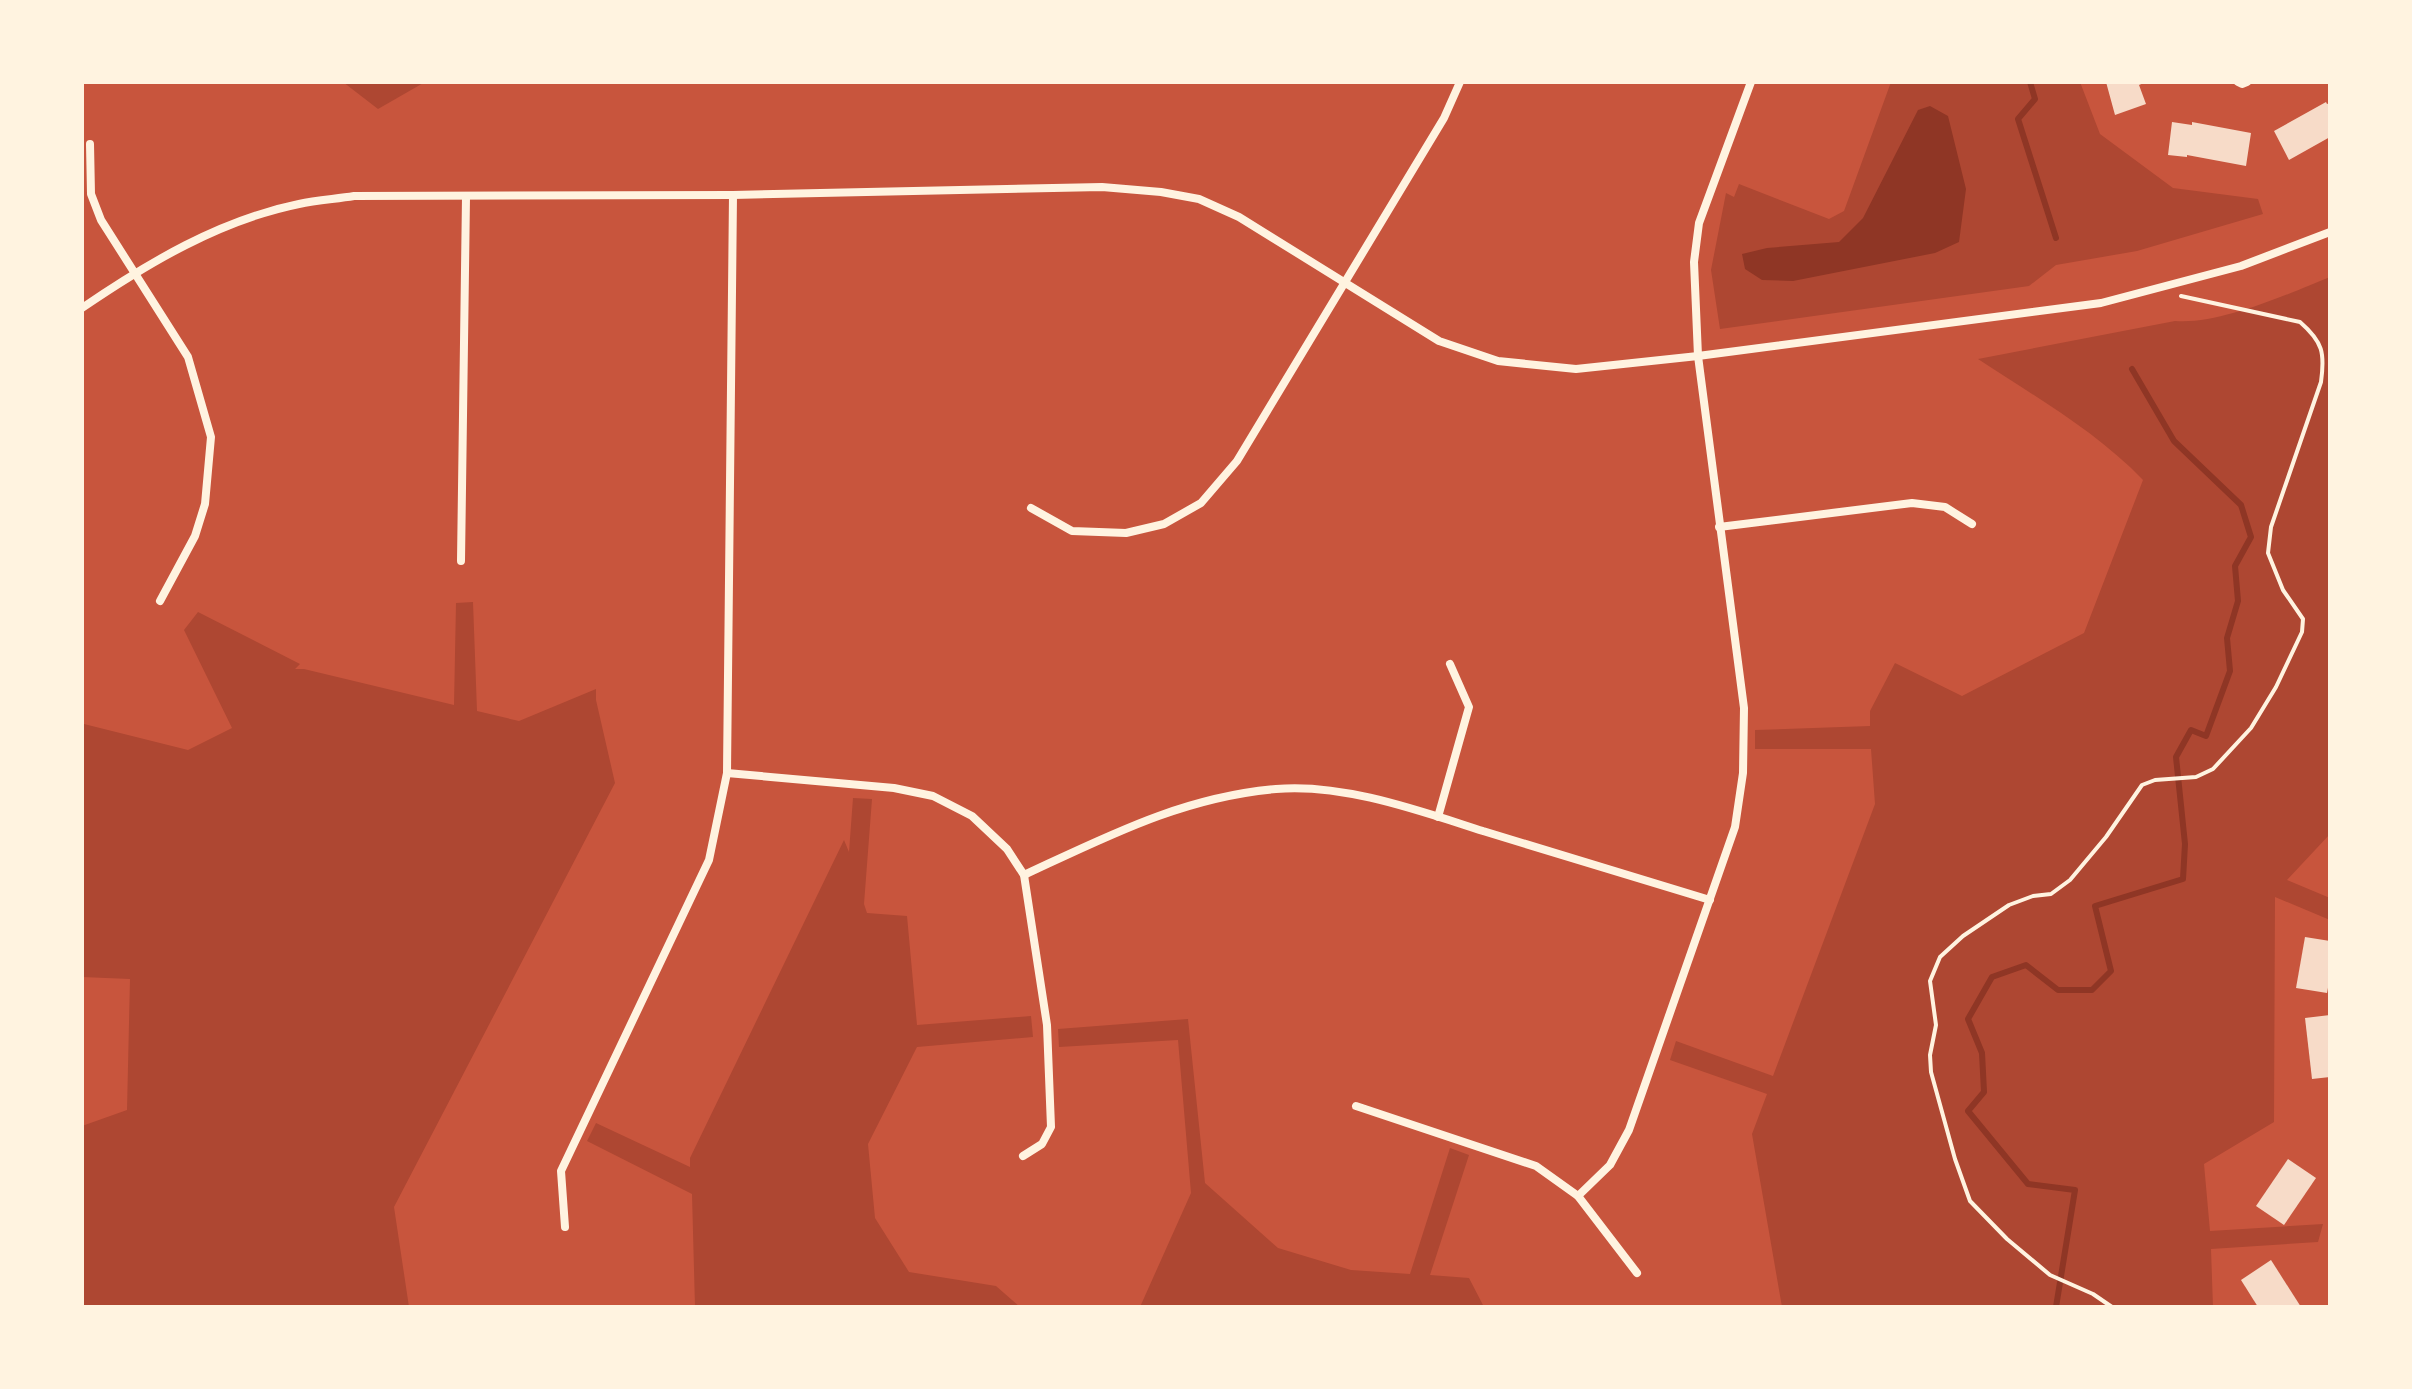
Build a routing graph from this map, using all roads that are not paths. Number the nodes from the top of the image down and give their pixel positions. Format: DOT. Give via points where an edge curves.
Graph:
graph roads {
  1 [pos="1460,82"];
  2 [pos="1751,82"];
  3 [pos="2238,82"];
  4 [pos="2247,82"];
  5 [pos="90,144"];
  6 [pos="733,195"];
  7 [pos="466,197"];
  8 [pos="2330,232"];
  9 [pos="135,272"];
  10 [pos="1343,283"];
  11 [pos="82,308"];
  12 [pos="1698,356"];
  13 [pos="1031,508"];
  14 [pos="1972,524"];
  15 [pos="1719,527"];
  16 [pos="461,561"];
  17 [pos="160,601"];
  18 [pos="1450,664"];
  19 [pos="727,773"];
  20 [pos="1438,817"];
  21 [pos="1024,875"];
  22 [pos="1710,900"];
  23 [pos="1356,1106"];
  24 [pos="1023,1156"];
  25 [pos="1578,1196"];
  26 [pos="565,1227"];
  27 [pos="1637,1273"];
  1 -- 10 [label="street" via="1444,118"];
  2 -- 12 [label="street" via="1699,223 1694,262"];
  3 -- 4 [label="street"];
  5 -- 9 [label="street" via="91,194 101,220"];
  6 -- 7 [label="street"];
  6 -- 10 [label="street" via="1102,187 1161,192 1199,199 1239,217"];
  6 -- 19 [label="street"];
  7 -- 9 [label="street" via="354,196 297,204 222,228"];
  7 -- 16 [label="street"];
  8 -- 12 [label="street" via="2241,266 2101,303"];
  9 -- 11 [label="street"];
  9 -- 17 [label="street" via="188,357 211,437 205,504 195,536"];
  10 -- 12 [label="street" via="1439,341 1498,361 1576,369"];
  10 -- 13 [label="street" via="1237,461 1201,503 1164,524 1126,533 1072,531"];
  12 -- 15 [label="street"];
  14 -- 15 [label="street" via="1945,507 1912,503"];
  15 -- 22 [label="street" via="1744,708 1743,773 1735,827"];
  18 -- 20 [label="street" via="1469,707"];
  19 -- 21 [label="street" via="933,796 972,816 1007,849"];
  19 -- 26 [label="street" via="709,860 561,1171"];
  20 -- 21 [label="street" via="1336,791 1278,788 1222,797 1146,819"];
  20 -- 22 [label="street"];
  21 -- 24 [label="street" via="1047,1025 1051,1127 1042,1144"];
  22 -- 25 [label="street" via="1629,1130 1610,1165"];
  23 -- 25 [label="street" via="1515,1157"];
  25 -- 27 [label="street"];
}
